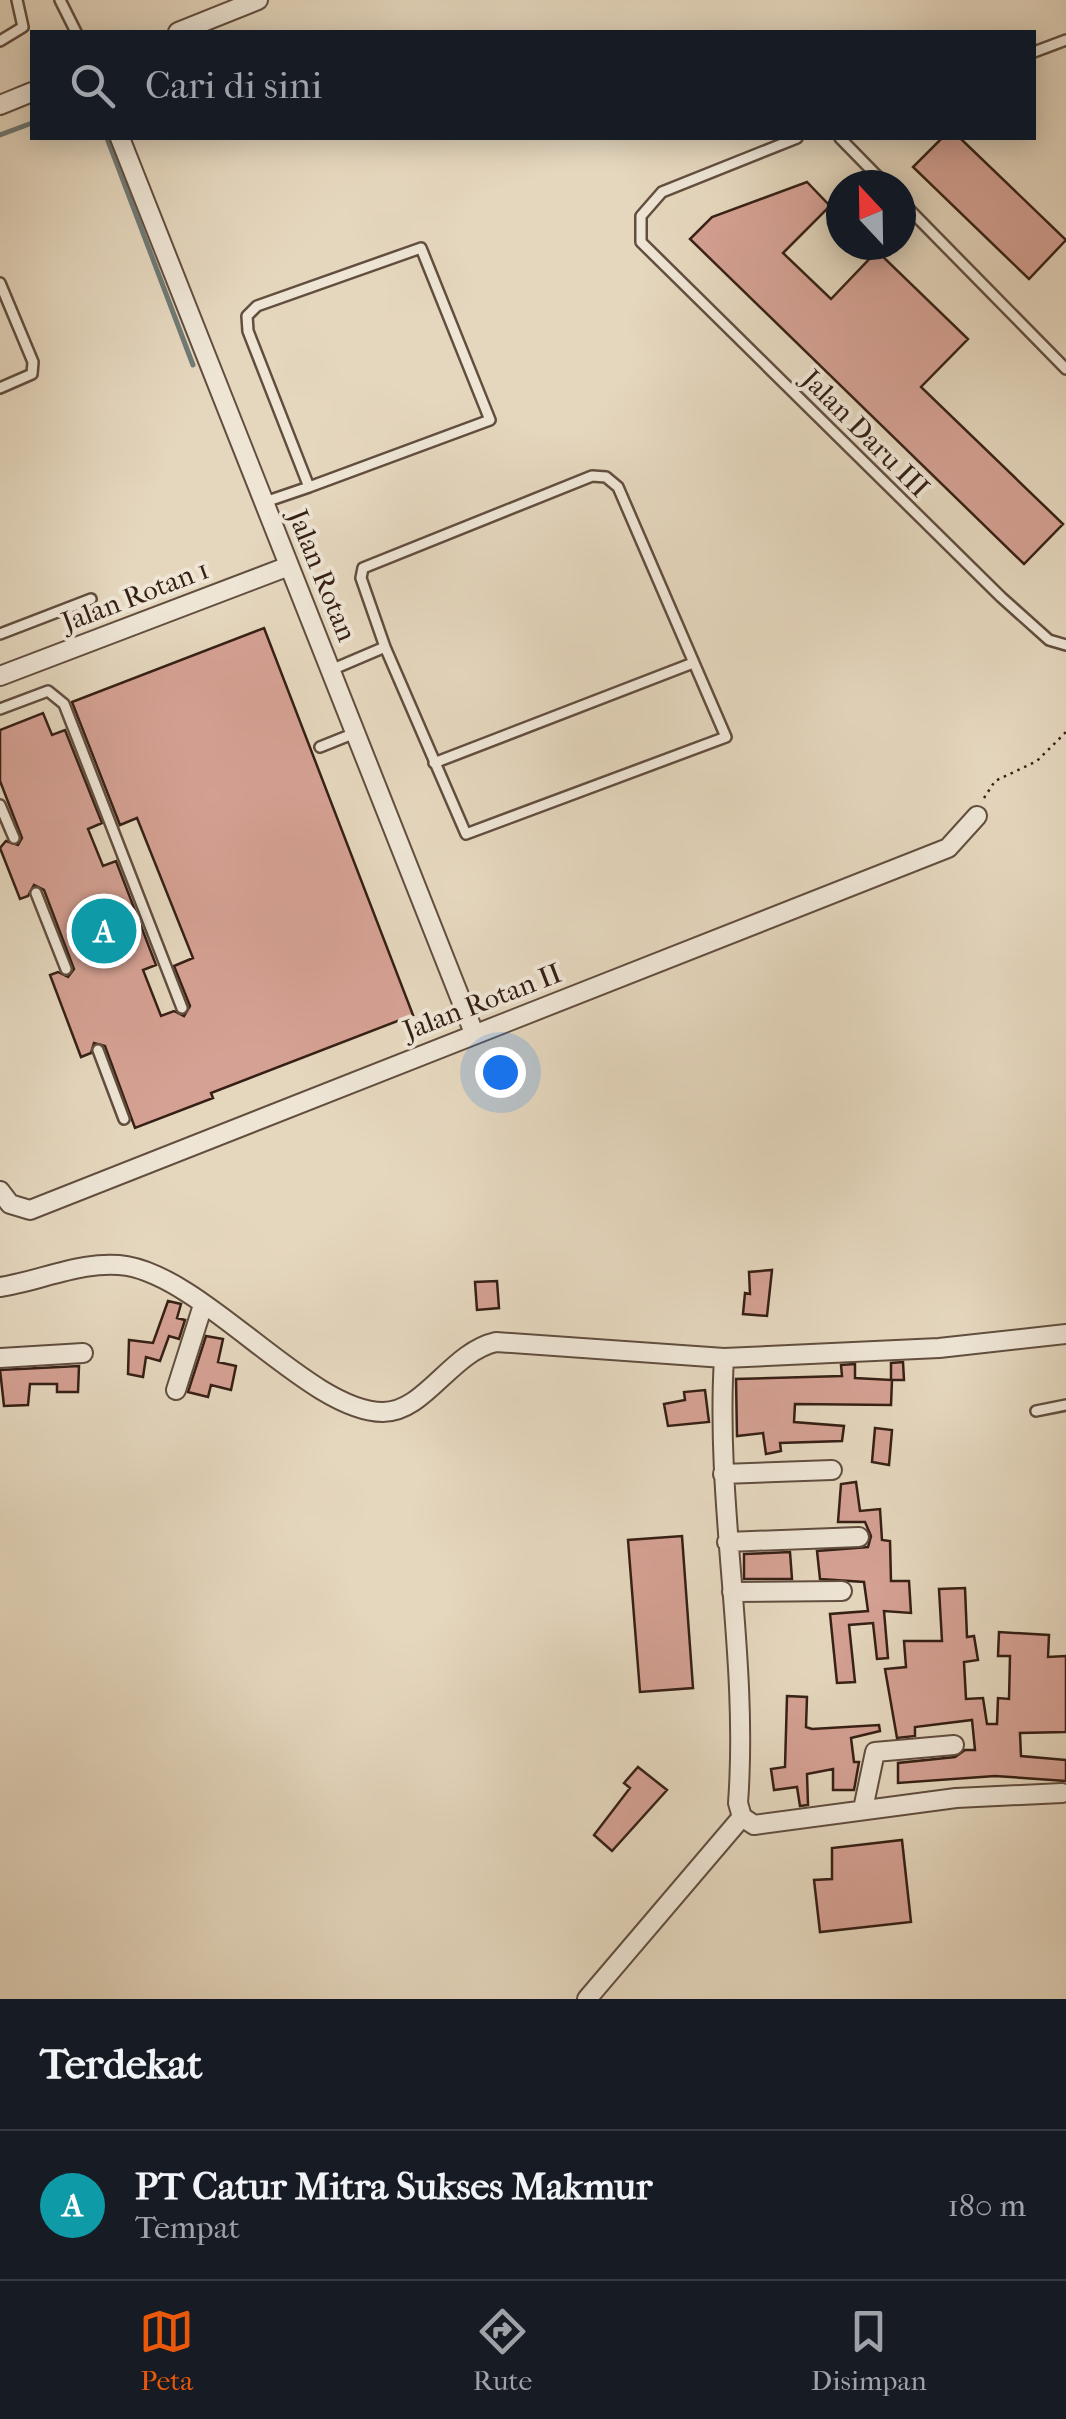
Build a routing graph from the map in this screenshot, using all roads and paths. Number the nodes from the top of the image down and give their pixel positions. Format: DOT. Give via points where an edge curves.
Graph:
graph roads {
  1 [pos="18,0"];
  2 [pos="60,0"];
  3 [pos="258,0"];
  4 [pos="236,4"];
  5 [pos="75,30"];
  6 [pos="182,30"];
  7 [pos="1066,40"];
  8 [pos="0,41"];
  9 [pos="1036,51"];
  10 [pos="30,93"];
  11 [pos="0,105"];
  12 [pos="121,140"];
  13 [pos="792,140"];
  14 [pos="842,140"];
  15 [pos="871,170"];
  16 [pos="916,215"];
  17 [pos="0,283"];
  18 [pos="1066,368"];
  19 [pos="0,388"];
  20 [pos="310,487"];
  21 [pos="264,502"];
  22 [pos="290,566"];
  23 [pos="91,599"];
  24 [pos="0,634"];
  25 [pos="1066,645"];
  26 [pos="385,648"];
  27 [pos="692,663"];
  28 [pos="330,670"];
  29 [pos="0,676"];
  30 [pos="0,709"];
  31 [pos="355,732"];
  32 [pos="1066,732"];
  33 [pos="320,747"];
  34 [pos="434,763"];
  35 [pos="0,805"];
  36 [pos="977,816"];
  37 [pos="14,838"];
  38 [pos="36,893"];
  39 [pos="66,969"];
  40 [pos="182,1008"];
  41 [pos="474,1033"];
  42 [pos="98,1050"];
  43 [pos="124,1119"];
  44 [pos="0,1191"];
  45 [pos="0,1287"];
  46 [pos="204,1305"];
  47 [pos="1066,1334"];
  48 [pos="83,1353"];
  49 [pos="0,1358"];
  50 [pos="724,1358"];
  51 [pos="176,1390"];
  52 [pos="1066,1406"];
  53 [pos="1036,1411"];
  54 [pos="832,1470"];
  55 [pos="723,1474"];
  56 [pos="859,1537"];
  57 [pos="727,1542"];
  58 [pos="732,1592"];
  59 [pos="842,1592"];
  60 [pos="954,1745"];
  61 [pos="1062,1793"];
  62 [pos="863,1808"];
  63 [pos="742,1817"];
  64 [pos="587,1999"];
  1 -- 8 [label="lane" via="23,27"];
  2 -- 5 [label="lane"];
  3 -- 4 [label="street"];
  4 -- 6 [label="street"];
  7 -- 9 [label="lane"];
  10 -- 11 [label="street"];
  12 -- 21 [label="street, Jalan Rotan"];
  13 -- 25 [label="lane, Jalan Daru III" via="662,192 641,216 641,242 1001,597 1049,640"];
  14 -- 15 [label="lane"];
  16 -- 18 [label="lane"];
  17 -- 19 [label="lane" via="33,362 32,374"];
  20 -- 20 [label="lane" via="246,316 257,306 421,248 490,420"];
  20 -- 21 [label="lane"];
  21 -- 22 [label="street, Jalan Rotan"];
  22 -- 28 [label="street, Jalan Rotan"];
  22 -- 29 [label="street, Jalan Rotan 1"];
  23 -- 24 [label="lane"];
  26 -- 27 [label="lane" via="363,568 592,476 618,487"];
  26 -- 28 [label="lane"];
  26 -- 34 [label="lane"];
  27 -- 34 [label="lane"];
  27 -- 34 [label="lane" via="726,737 466,834"];
  28 -- 31 [label="street, Jalan Rotan"];
  30 -- 40 [label="lane" via="48,691 64,704"];
  31 -- 33 [label="lane"];
  31 -- 41 [label="street, Jalan Rotan"];
  32 -- 36 [label="path" via="1037,762 995,781"];
  35 -- 37 [label="lane"];
  36 -- 41 [label="street, Jalan Rotan II" via="948,848"];
  38 -- 39 [label="lane"];
  41 -- 44 [label="street, Jalan Rotan II" via="30,1210 10,1204"];
  42 -- 43 [label="lane"];
  45 -- 46 [label="street" via="122,1265"];
  46 -- 50 [label="street" via="336,1396 382,1412 408,1406 472,1349 496,1342"];
  46 -- 51 [label="street"];
  47 -- 50 [label="street" via="940,1348"];
  48 -- 49 [label="street"];
  50 -- 55 [label="street"];
  52 -- 53 [label="lane"];
  54 -- 55 [label="street"];
  55 -- 57 [label="street"];
  56 -- 57 [label="street"];
  57 -- 58 [label="street"];
  58 -- 59 [label="street"];
  58 -- 63 [label="street"];
  60 -- 62 [label="street" via="874,1752"];
  61 -- 62 [label="street"];
  62 -- 63 [label="street" via="754,1825"];
  63 -- 64 [label="street"];
}
